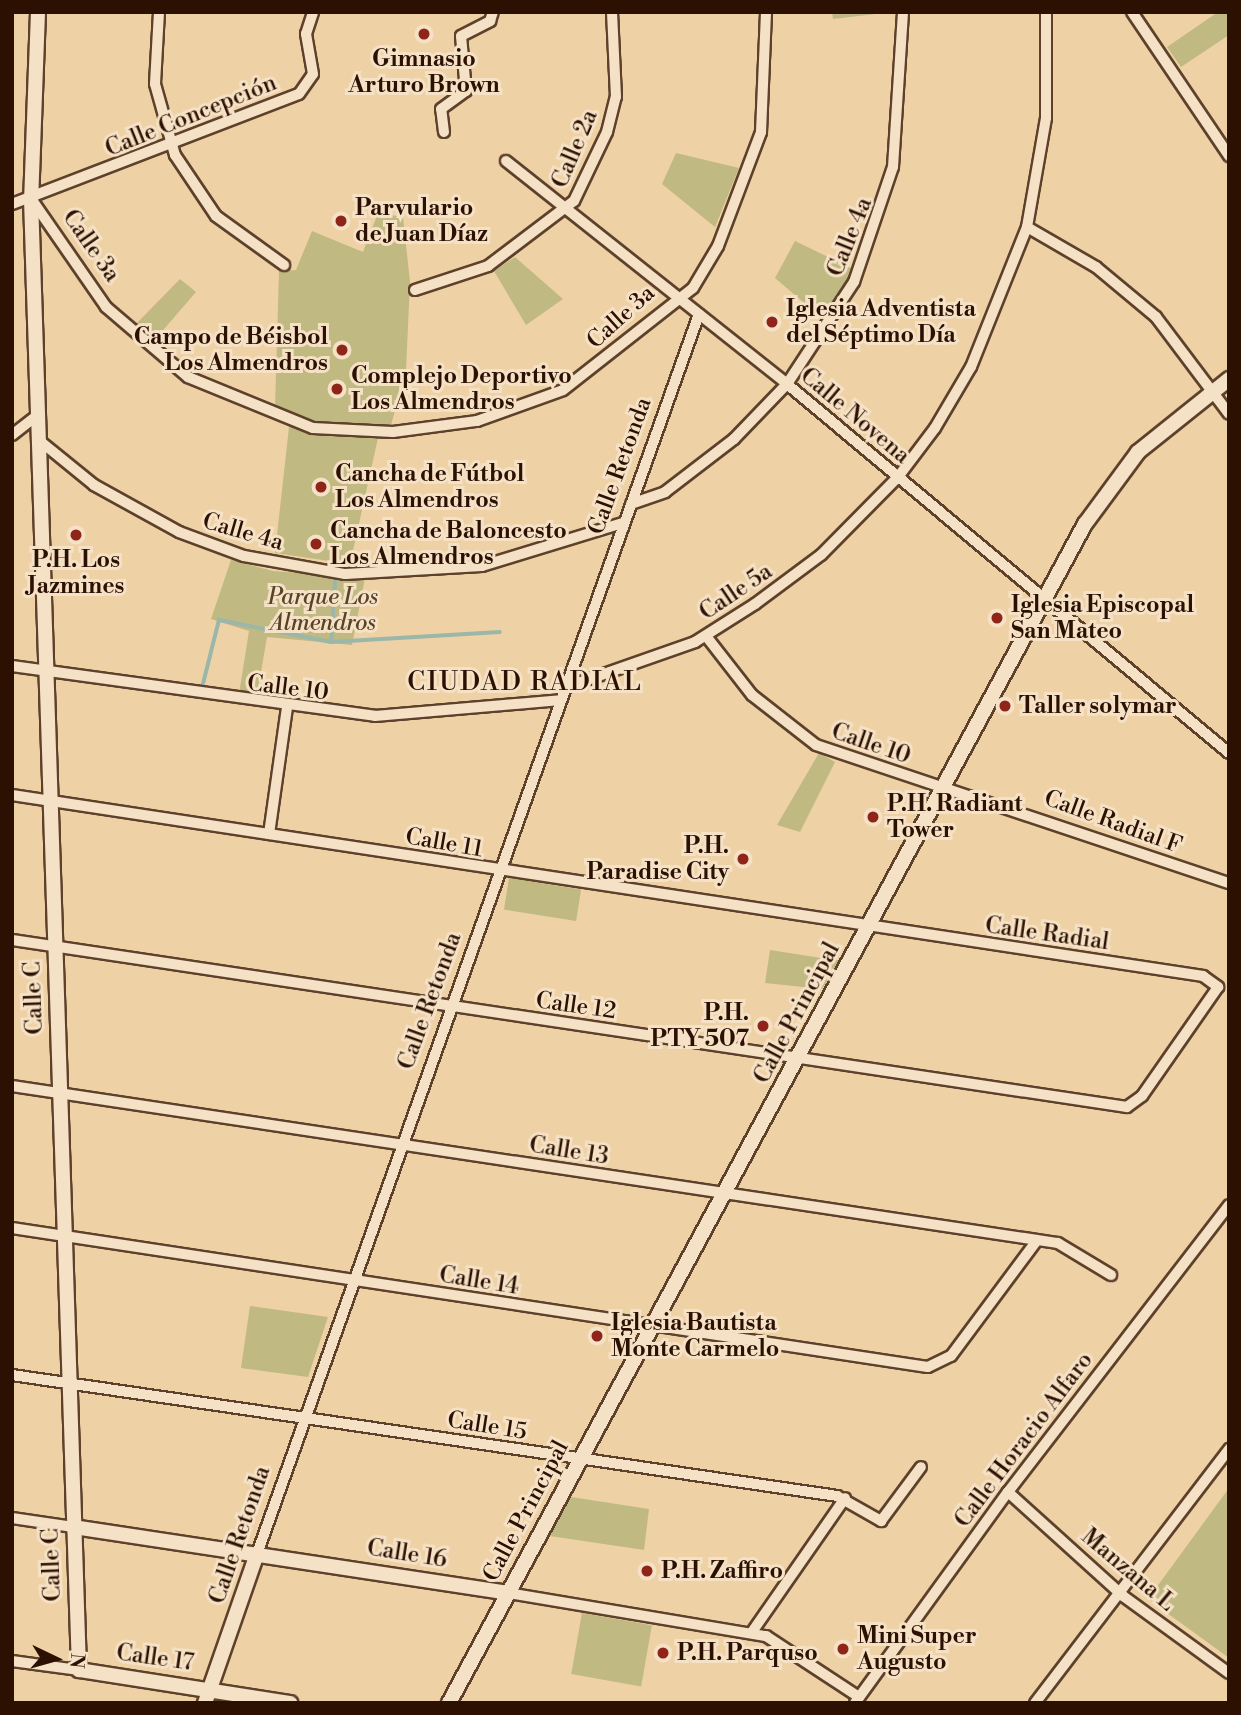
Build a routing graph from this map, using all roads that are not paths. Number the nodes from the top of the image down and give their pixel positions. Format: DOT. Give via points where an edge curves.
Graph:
graph roads {
  1 [pos="38,12"];
  2 [pos="159,12"];
  3 [pos="313,12"];
  4 [pos="493,12"];
  5 [pos="612,12"];
  6 [pos="766,12"];
  7 [pos="902,12"];
  8 [pos="1046,12"];
  9 [pos="1132,12"];
  10 [pos="444,132"];
  11 [pos="171,145"];
  12 [pos="1229,156"];
  13 [pos="506,161"];
  14 [pos="31,199"];
  15 [pos="12,205"];
  16 [pos="569,207"];
  17 [pos="1027,227"];
  18 [pos="284,265"];
  19 [pos="415,290"];
  20 [pos="678,296"];
  21 [pos="699,314"];
  22 [pos="1229,379"];
  23 [pos="787,384"];
  24 [pos="1213,390"];
  25 [pos="39,414"];
  26 [pos="1229,414"];
  27 [pos="12,435"];
  28 [pos="40,441"];
  29 [pos="898,477"];
  30 [pos="631,504"];
  31 [pos="623,523"];
  32 [pos="1044,600"];
  33 [pos="706,636"];
  34 [pos="12,666"];
  35 [pos="47,672"];
  36 [pos="564,688"];
  37 [pos="560,700"];
  38 [pos="287,707"];
  39 [pos="1229,753"];
  40 [pos="944,786"];
  41 [pos="12,795"];
  42 [pos="50,800"];
  43 [pos="270,834"];
  44 [pos="501,871"];
  45 [pos="1229,883"];
  46 [pos="869,927"];
  47 [pos="12,940"];
  48 [pos="55,946"];
  49 [pos="451,1007"];
  50 [pos="798,1059"];
  51 [pos="12,1086"];
  52 [pos="59,1091"];
  53 [pos="1135,1104"];
  54 [pos="404,1144"];
  55 [pos="724,1195"];
  56 [pos="1229,1205"];
  57 [pos="1225,1218"];
  58 [pos="12,1228"];
  59 [pos="65,1236"];
  60 [pos="1037,1240"];
  61 [pos="1111,1275"];
  62 [pos="353,1282"];
  63 [pos="652,1327"];
  64 [pos="12,1375"];
  65 [pos="68,1384"];
  66 [pos="306,1418"];
  67 [pos="1229,1449"];
  68 [pos="579,1460"];
  69 [pos="921,1466"];
  70 [pos="1007,1492"];
  71 [pos="845,1498"];
  72 [pos="12,1518"];
  73 [pos="73,1527"];
  74 [pos="257,1554"];
  75 [pos="508,1593"];
  76 [pos="1124,1596"];
  77 [pos="752,1632"];
  78 [pos="12,1661"];
  79 [pos="79,1670"];
  80 [pos="1229,1673"];
  81 [pos="207,1696"];
  82 [pos="857,1700"];
  83 [pos="290,1703"];
  84 [pos="449,1703"];
  85 [pos="1035,1703"];
  1 -- 14 [label="street, Calle 3a"];
  2 -- 11 [label="street" via="155,84"];
  3 -- 11 [label="street, Calle Concepción" via="306,34 310,86"];
  4 -- 10 [label="street" via="490,21 461,36 466,91 441,109"];
  5 -- 16 [label="street, Calle 2a" via="615,97 607,132"];
  6 -- 20 [label="street, Calle 3a" via="768,78 756,150 718,246 693,288"];
  7 -- 23 [label="street, Calle 4a" via="902,103 880,220 848,293"];
  8 -- 17 [label="street, Calle 5a" via="1046,118"];
  9 -- 12 [label="street"];
  11 -- 14 [label="street, Calle Concepción"];
  11 -- 18 [label="street" via="216,216"];
  13 -- 16 [label="street, Calle Novena"];
  14 -- 15 [label="street, Calle Concepción"];
  14 -- 20 [label="street, Calle 3a" via="82,278 136,337 188,377 313,428 412,431 515,410 601,366"];
  14 -- 25 [label="street, Calle C"];
  16 -- 19 [label="street, Calle 2a" via="488,266"];
  16 -- 20 [label="street, Calle Novena"];
  17 -- 24 [label="street" via="1134,296"];
  17 -- 29 [label="street, Calle 5a" via="971,367"];
  20 -- 21 [label="street, Calle Novena"];
  21 -- 23 [label="street, Calle Novena"];
  21 -- 30 [label="street, Calle Retonda"];
  22 -- 24 [label="street, Calle Principal"];
  23 -- 29 [label="street, Calle Novena"];
  23 -- 30 [label="street, Calle 4a" via="691,475 644,503"];
  24 -- 26 [label="street"];
  24 -- 32 [label="street, Calle Principal" via="1122,470"];
  25 -- 27 [label="street"];
  25 -- 28 [label="street, Calle C"];
  28 -- 31 [label="street, Calle 4a" via="94,485 178,532 244,556 345,574 482,566"];
  28 -- 35 [label="street, Calle C"];
  29 -- 32 [label="street, Calle Novena"];
  29 -- 33 [label="street, Calle 5a" via="821,555"];
  30 -- 31 [label="street, Calle Retonda"];
  31 -- 36 [label="street, Calle Retonda"];
  32 -- 39 [label="street, Calle Novena"];
  32 -- 40 [label="street, Calle Principal"];
  33 -- 36 [label="street, Calle 5a" via="641,666"];
  33 -- 40 [label="street, Calle 10" via="752,695 816,745"];
  34 -- 35 [label="street, Calle 10"];
  35 -- 38 [label="street, Calle 10"];
  35 -- 42 [label="street, Calle C"];
  36 -- 37 [label="street, Calle Retonda"];
  37 -- 38 [label="street, Calle 10" via="420,716"];
  37 -- 44 [label="street, Calle Retonda"];
  38 -- 43 [label="street"];
  40 -- 45 [label="street, Calle Radial F"];
  40 -- 46 [label="street, Calle Principal"];
  41 -- 42 [label="street, Calle 11"];
  42 -- 43 [label="street, Calle 11"];
  42 -- 48 [label="street, Calle C"];
  43 -- 44 [label="street, Calle 11"];
  44 -- 46 [label="street, Calle 11"];
  44 -- 49 [label="street, Calle Retonda"];
  46 -- 50 [label="street, Calle Principal"];
  46 -- 53 [label="street, Calle Radial" via="1217,983"];
  47 -- 48 [label="street, Calle 12"];
  48 -- 49 [label="street, Calle 12"];
  48 -- 52 [label="street, Calle C"];
  49 -- 50 [label="street, Calle 12"];
  49 -- 54 [label="street, Calle Retonda"];
  50 -- 53 [label="street, Calle 12"];
  50 -- 55 [label="street, Calle Principal"];
  51 -- 52 [label="street, Calle 13"];
  52 -- 54 [label="street, Calle 13"];
  52 -- 59 [label="street, Calle C"];
  54 -- 55 [label="street, Calle 13"];
  54 -- 62 [label="street, Calle Retonda"];
  55 -- 60 [label="street, Calle 13"];
  55 -- 63 [label="street, Calle Principal"];
  56 -- 57 [label="street, Calle Horacio Alfaro"];
  57 -- 70 [label="street, Calle Horacio Alfaro"];
  58 -- 59 [label="street, Calle 14"];
  59 -- 62 [label="street, Calle 14"];
  59 -- 65 [label="street, Calle C"];
  60 -- 61 [label="street, Calle 13" via="1068,1246"];
  60 -- 63 [label="street, Calle 14" via="940,1366"];
  62 -- 63 [label="street, Calle 14"];
  62 -- 66 [label="street, Calle Retonda"];
  63 -- 68 [label="street, Calle Principal"];
  64 -- 65 [label="street, Calle 15"];
  65 -- 66 [label="street, Calle 15"];
  65 -- 73 [label="street, Calle C"];
  66 -- 68 [label="street, Calle 15"];
  66 -- 74 [label="street, Calle Retonda"];
  67 -- 76 [label="street"];
  68 -- 71 [label="street, Calle 15"];
  68 -- 75 [label="street, Calle Principal"];
  69 -- 71 [label="street, Calle 15" via="881,1521"];
  70 -- 76 [label="street, Manzana L"];
  70 -- 82 [label="street, Calle Horacio Alfaro"];
  71 -- 77 [label="street"];
  72 -- 73 [label="street, Calle 16"];
  73 -- 74 [label="street, Calle 16"];
  73 -- 79 [label="street, Calle C"];
  74 -- 75 [label="street, Calle 16"];
  74 -- 81 [label="street, Calle Retonda"];
  75 -- 77 [label="street, Calle 16"];
  75 -- 84 [label="street, Calle Principal"];
  76 -- 80 [label="street, Manzana L"];
  76 -- 85 [label="street"];
  77 -- 82 [label="street, Calle 16" via="797,1651"];
  78 -- 79 [label="street, Calle 17"];
  79 -- 81 [label="street, Calle 17"];
  81 -- 83 [label="street, Calle 17"];
}
